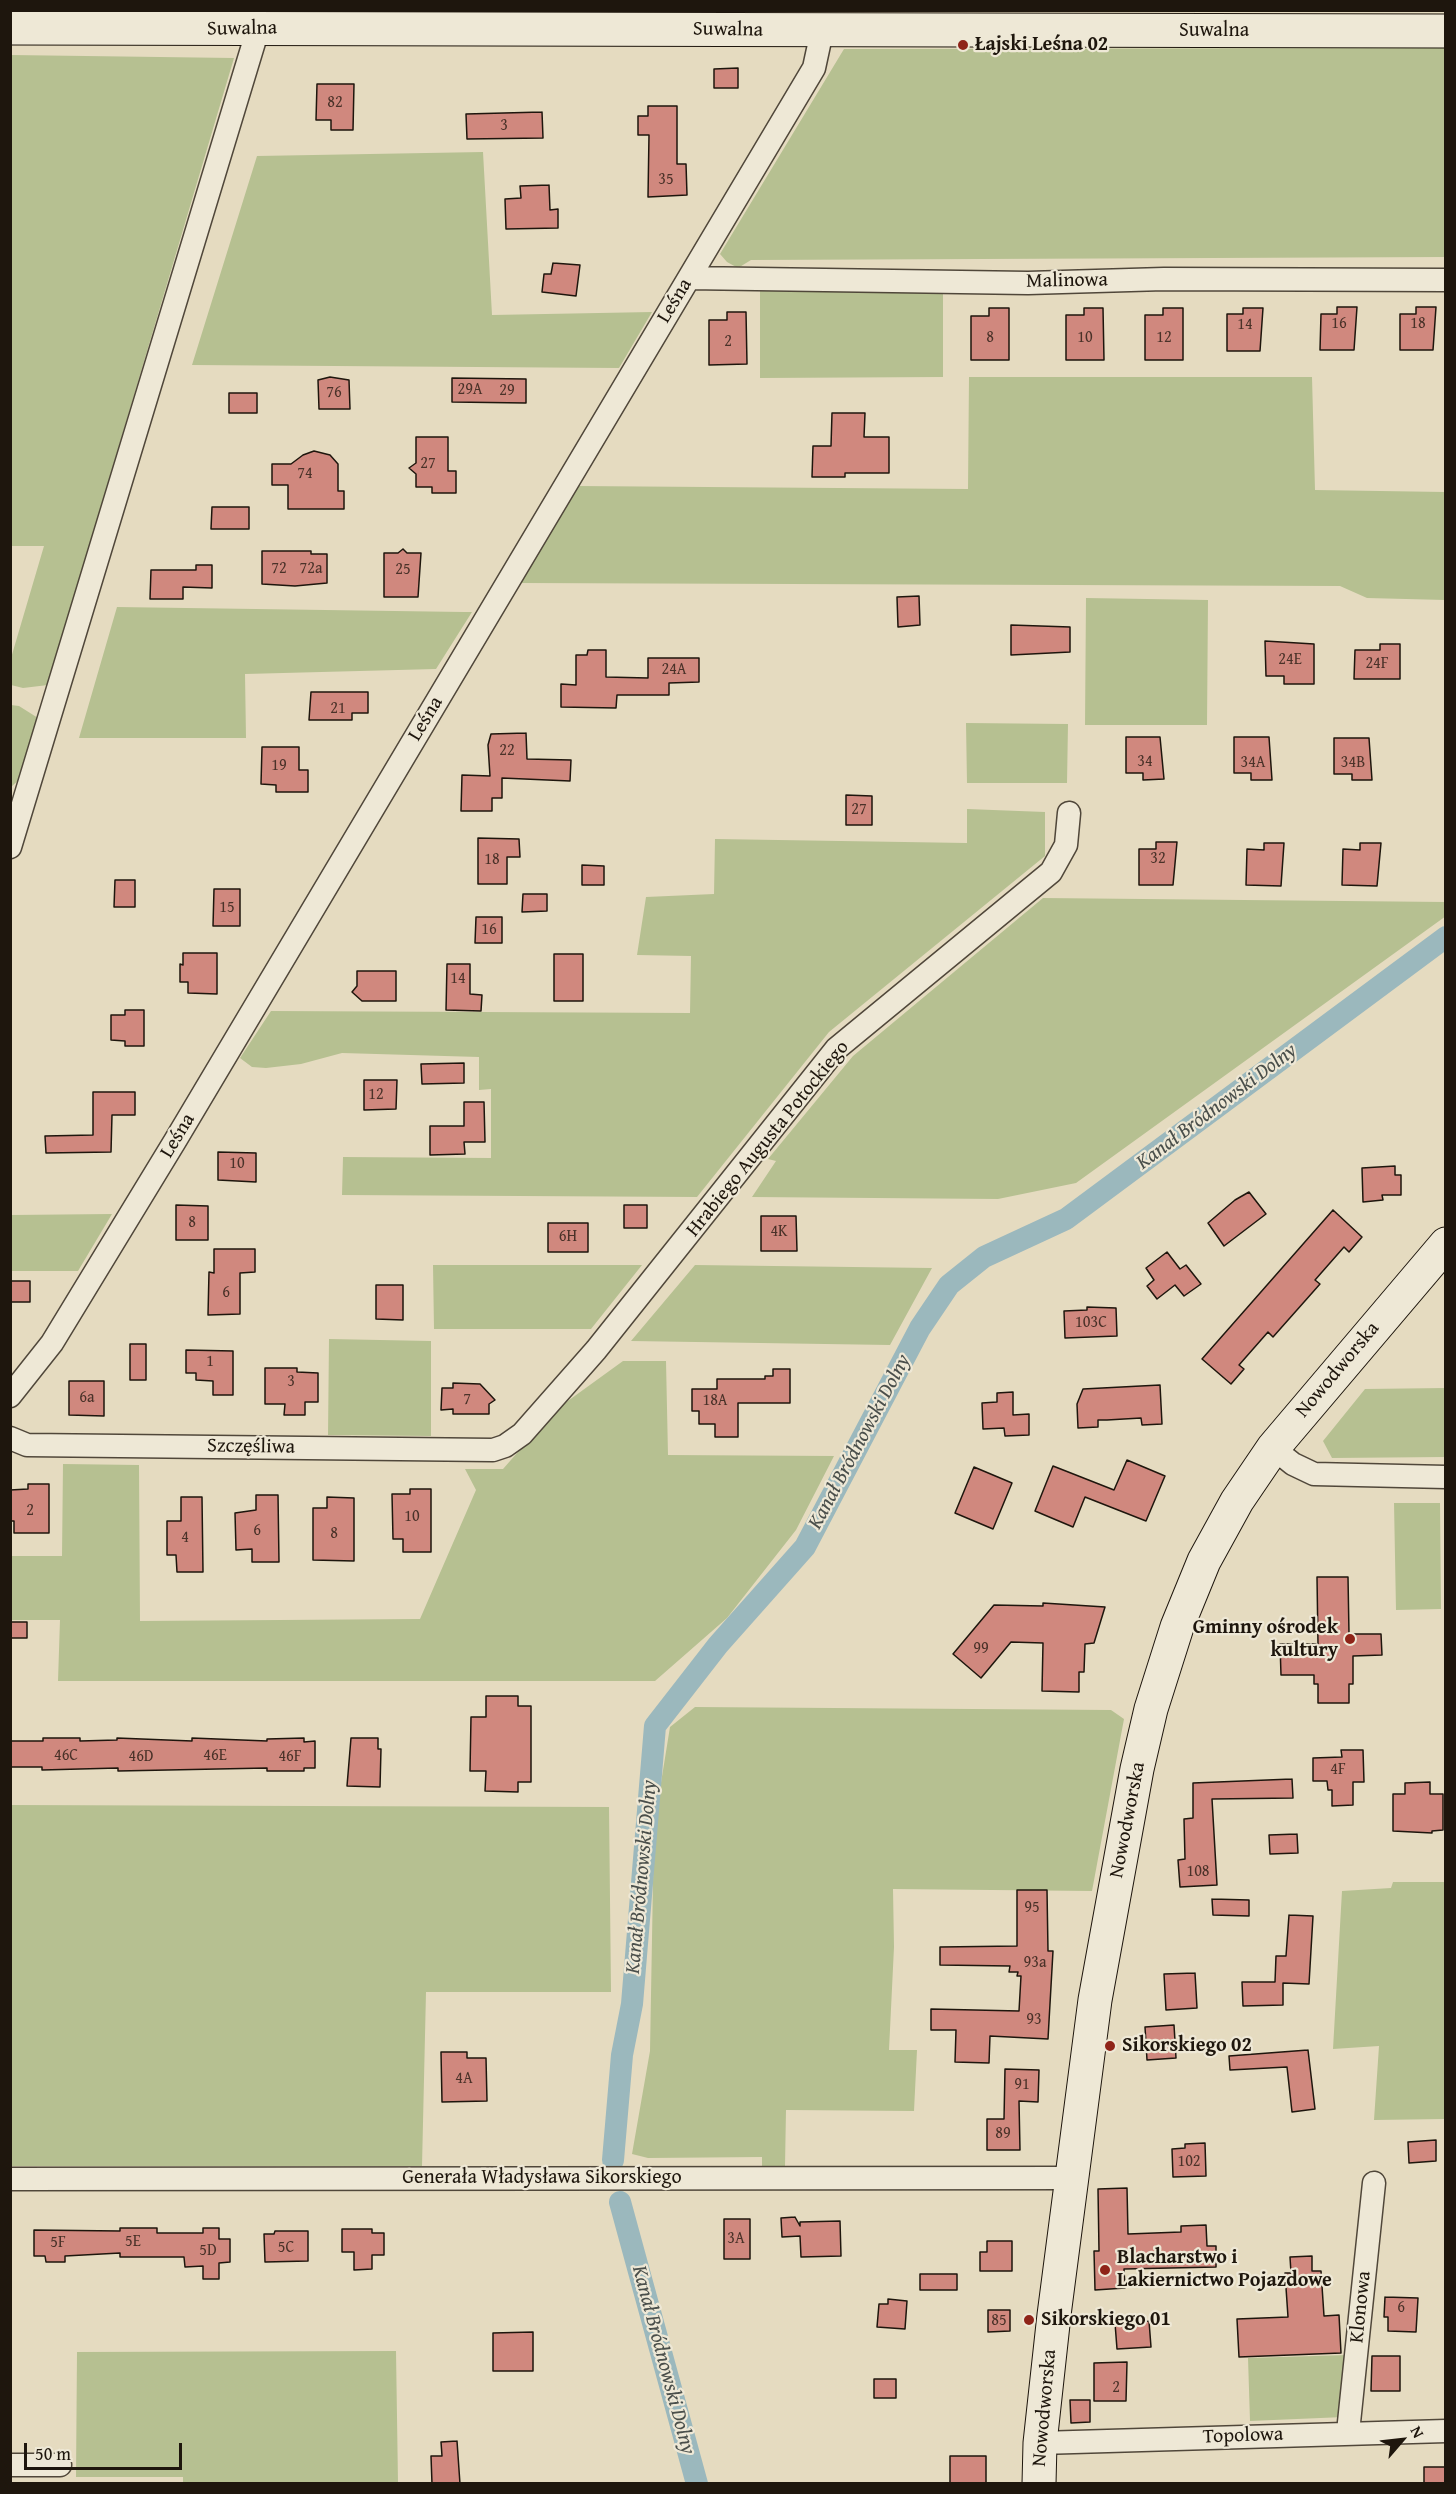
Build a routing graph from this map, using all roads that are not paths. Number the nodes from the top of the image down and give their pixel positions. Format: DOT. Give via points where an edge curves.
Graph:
graph roads {
  1 [pos="593,19"];
  2 [pos="218,20"];
  3 [pos="834,24"];
  4 [pos="10,28"];
  5 [pos="258,29"];
  6 [pos="1446,31"];
  7 [pos="689,278"];
  8 [pos="1446,280"];
  9 [pos="1069,813"];
  10 [pos="10,846"];
  11 [pos="1446,1244"];
  12 [pos="10,1396"];
  13 [pos="10,1438"];
  14 [pos="1273,1448"];
  15 [pos="493,1450"];
  16 [pos="1446,1477"];
  17 [pos="10,2178"];
  18 [pos="1073,2178"];
  19 [pos="1374,2182"];
  20 [pos="1446,2431"];
  21 [pos="1348,2432"];
  22 [pos="1040,2444"];
  23 [pos="10,2465"];
  24 [pos="60,2465"];
  25 [pos="1039,2484"];
  1 -- 3 [label="street, Suwalna"];
  1 -- 5 [label="street, Suwalna"];
  2 -- 4 [label="street, Suwalna"];
  2 -- 5 [label="street, Suwalna"];
  3 -- 6 [label="street, Suwalna"];
  3 -- 7 [label="street, Leśna" via="814,68"];
  5 -- 10 [label="street"];
  7 -- 8 [label="street, Malinowa" via="1028,283 1164,279"];
  7 -- 12 [label="street, Leśna" via="163,1161 52,1343"];
  9 -- 15 [label="street, Hrabiego Augusta Potockiego" via="1066,845 1051,872 836,1049 596,1350 522,1434"];
  11 -- 14 [label="street, Nowodworska"];
  13 -- 15 [label="street, Szczęśliwa" via="27,1444"];
  14 -- 16 [label="street" via="1314,1474"];
  14 -- 18 [label="street, Nowodworska" via="1237,1501 1204,1561 1177,1627 1151,1710 1095,2000"];
  17 -- 18 [label="street, Generała Władysława Sikorskiego"];
  18 -- 22 [label="street, Nowodworska"];
  19 -- 21 [label="street, Klonowa"];
  20 -- 21 [label="street, Topolowa"];
  21 -- 22 [label="street, Topolowa"];
  22 -- 25 [label="street, Nowodworska"];
  23 -- 24 [label="street"];
}
